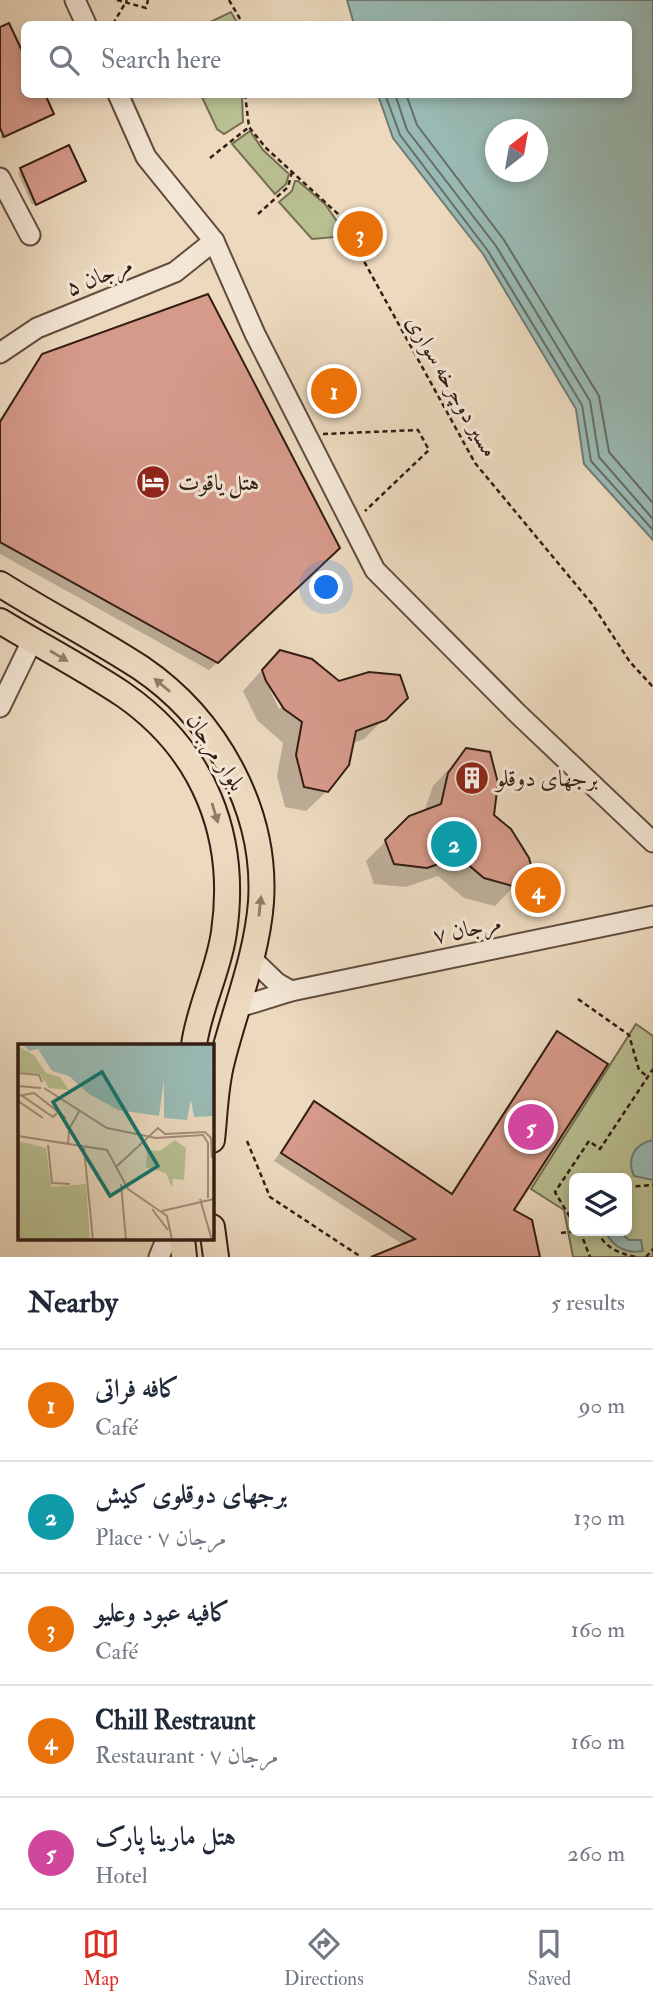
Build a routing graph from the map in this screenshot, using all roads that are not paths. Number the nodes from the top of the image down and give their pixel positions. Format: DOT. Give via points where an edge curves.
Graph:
graph roads {
  1 [pos="75,0"];
  2 [pos="85,21"];
  3 [pos="120,98"];
  4 [pos="0,178"];
  5 [pos="30,236"];
  6 [pos="214,241"];
  7 [pos="0,353"];
  8 [pos="0,584"];
  9 [pos="48,615"];
  10 [pos="0,621"];
  11 [pos="32,641"];
  12 [pos="0,707"];
  13 [pos="653,842"];
  14 [pos="653,916"];
  15 [pos="251,958"];
  16 [pos="291,991"];
  17 [pos="236,1008"];
  18 [pos="194,1044"];
  19 [pos="214,1124"];
  20 [pos="166,1240"];
  21 [pos="159,1257"];
  1 -- 2 [label="street"];
  3 -- 6 [label="street" via="146,157"];
  4 -- 5 [label="street"];
  6 -- 7 [label="street, مرجان ۵" via="175,272 37,328"];
  6 -- 13 [label="street" via="255,334 375,570"];
  8 -- 9 [label="main road, بلوار مرجان"];
  9 -- 11 [label="main road"];
  15 -- 9 [label="main road, بلوار مرجان, one-way" via="261,902 258,845 243,789 221,751 187,706 142,669"];
  10 -- 11 [label="main road, بلوار مرجان"];
  11 -- 12 [label="street"];
  11 -- 18 [label="main road, بلوار مرجان, one-way" via="118,692 163,729 193,767 213,803 225,846 228,898 224,935"];
  14 -- 16 [label="street, مرجان ۷"];
  15 -- 16 [label="street"];
  15 -- 17 [label="main road, بلوار مرجان"];
  16 -- 17 [label="street, مرجان ۷"];
  17 -- 19 [label="main road, بلوار مرجان" via="221,1066"];
  20 -- 21 [label="street"];
}
